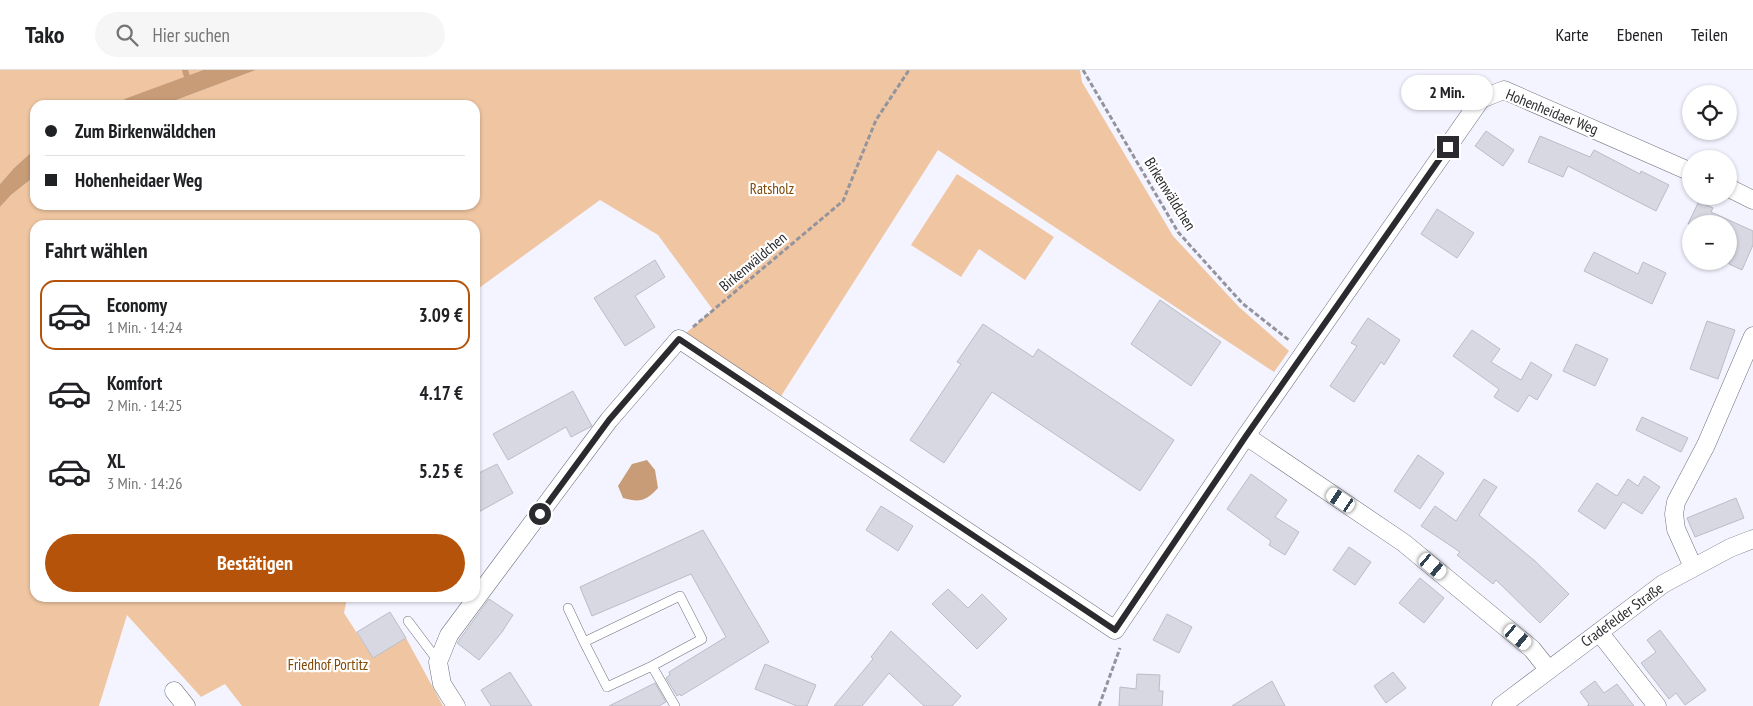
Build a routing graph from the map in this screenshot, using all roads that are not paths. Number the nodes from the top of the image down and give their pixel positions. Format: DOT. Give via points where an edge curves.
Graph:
graph roads {
  1 [pos="1682,168"];
  2 [pos="1737,192"];
  3 [pos="1753,200"];
  4 [pos="1753,336"];
  5 [pos="1246,436"];
  6 [pos="1753,539"];
  7 [pos="1693,567"];
  8 [pos="480,593"];
  9 [pos="473,602"];
  10 [pos="568,608"];
  11 [pos="408,622"];
  12 [pos="1599,632"];
  13 [pos="584,642"];
  14 [pos="438,662"];
  15 [pos="652,666"];
  16 [pos="1548,669"];
  17 [pos="174,691"];
  18 [pos="186,706"];
  19 [pos="456,706"];
  20 [pos="675,706"];
  21 [pos="1501,706"];
  22 [pos="1657,706"];
  1 -- 5 [label="street, Hohenheidaer Weg" via="1504,90 1481,99"];
  2 -- 3 [label="street"];
  4 -- 7 [label="street" via="1706,445 1676,502 1676,529"];
  5 -- 8 [label="street, Hohenheidaer Weg" via="1115,630 679,339 609,420"];
  5 -- 16 [label="street" via="1404,543 1532,649"];
  6 -- 7 [label="street, Cradefelder Straße"];
  7 -- 12 [label="street, Cradefelder Straße" via="1663,584"];
  9 -- 14 [label="street, Hohenheidaer Weg" via="449,635"];
  10 -- 13 [label="lane"];
  11 -- 14 [label="lane"];
  12 -- 16 [label="street, Cradefelder Straße"];
  12 -- 22 [label="street"];
  13 -- 15 [label="lane" via="607,687"];
  13 -- 15 [label="lane" via="680,596 702,639"];
  14 -- 19 [label="street" via="442,684"];
  15 -- 20 [label="lane"];
  16 -- 21 [label="street, Cradefelder Straße"];
  17 -- 18 [label="street"];
}
